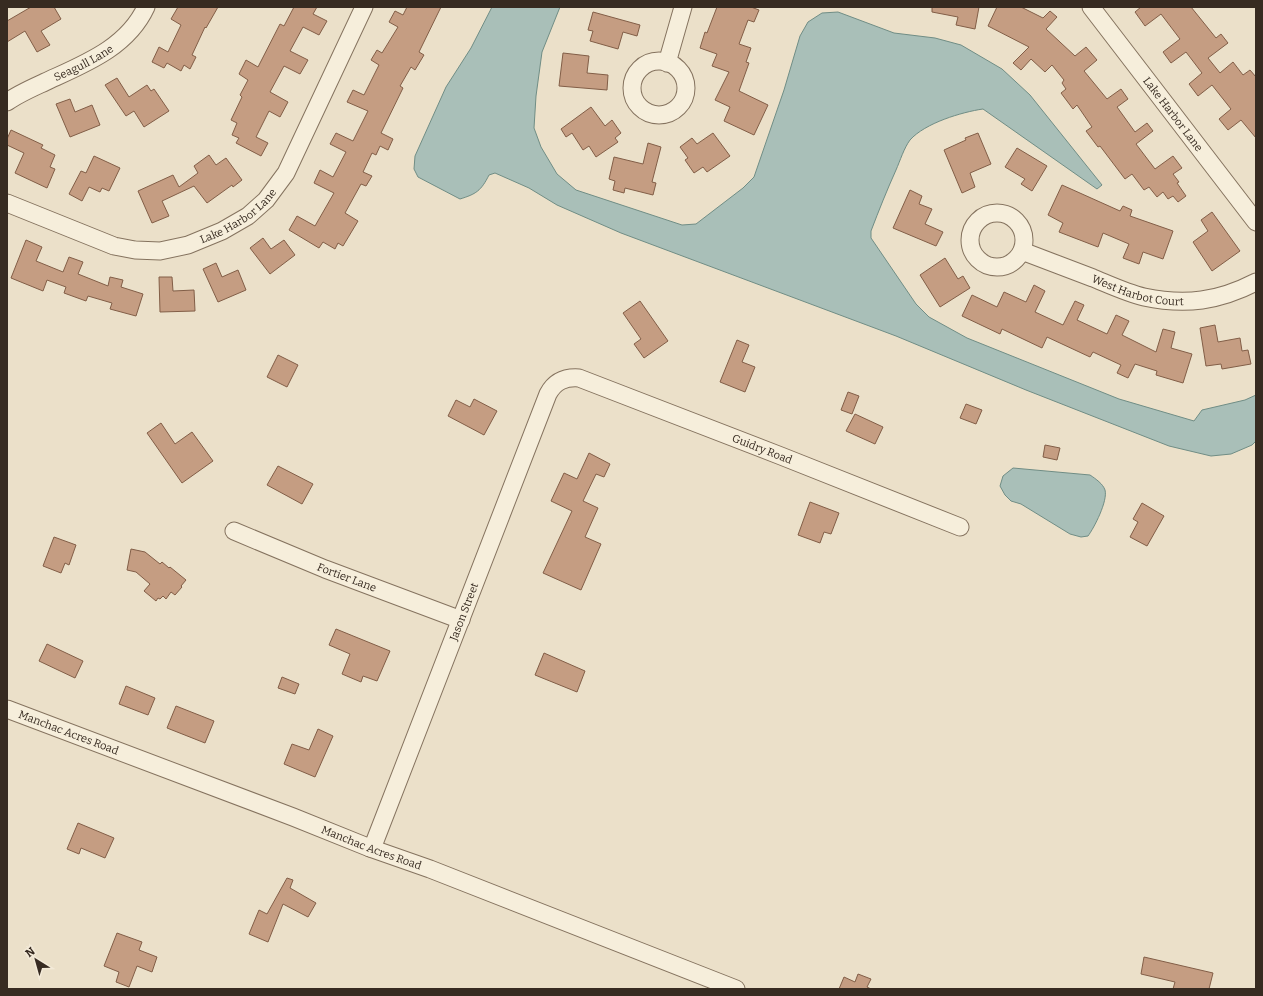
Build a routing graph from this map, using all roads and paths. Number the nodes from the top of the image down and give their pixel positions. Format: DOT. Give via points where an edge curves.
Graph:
graph roads {
  1 [pos="146,7"];
  2 [pos="364,7"];
  3 [pos="683,7"];
  4 [pos="1091,7"];
  5 [pos="667,62"];
  6 [pos="7,102"];
  7 [pos="7,203"];
  8 [pos="1256,222"];
  9 [pos="1022,251"];
  10 [pos="1256,282"];
  11 [pos="563,379"];
  12 [pos="960,527"];
  13 [pos="234,531"];
  14 [pos="460,620"];
  15 [pos="7,709"];
  16 [pos="370,848"];
  17 [pos="736,989"];
  1 -- 6 [label="street, Seagull Lane" via="129,34 110,50"];
  2 -- 7 [label="street, Lake Harbor Lane" via="286,173 266,200 248,216 222,231 188,245 160,252 135,250 114,246"];
  3 -- 5 [label="street"];
  4 -- 8 [label="street, Lake Harbor Lane"];
  9 -- 10 [label="street, West Harbot Court" via="1143,297 1170,301 1215,298"];
  11 -- 12 [label="street, Guidry Road" via="579,378"];
  11 -- 14 [label="street, Jason Street" via="551,388 548,394"];
  13 -- 14 [label="street, Fortier Lane" via="325,570"];
  14 -- 16 [label="street, Jason Street" via="373,846"];
  15 -- 16 [label="street, Manchac Acres Road"];
  16 -- 17 [label="street, Manchac Acres Road"];
}
